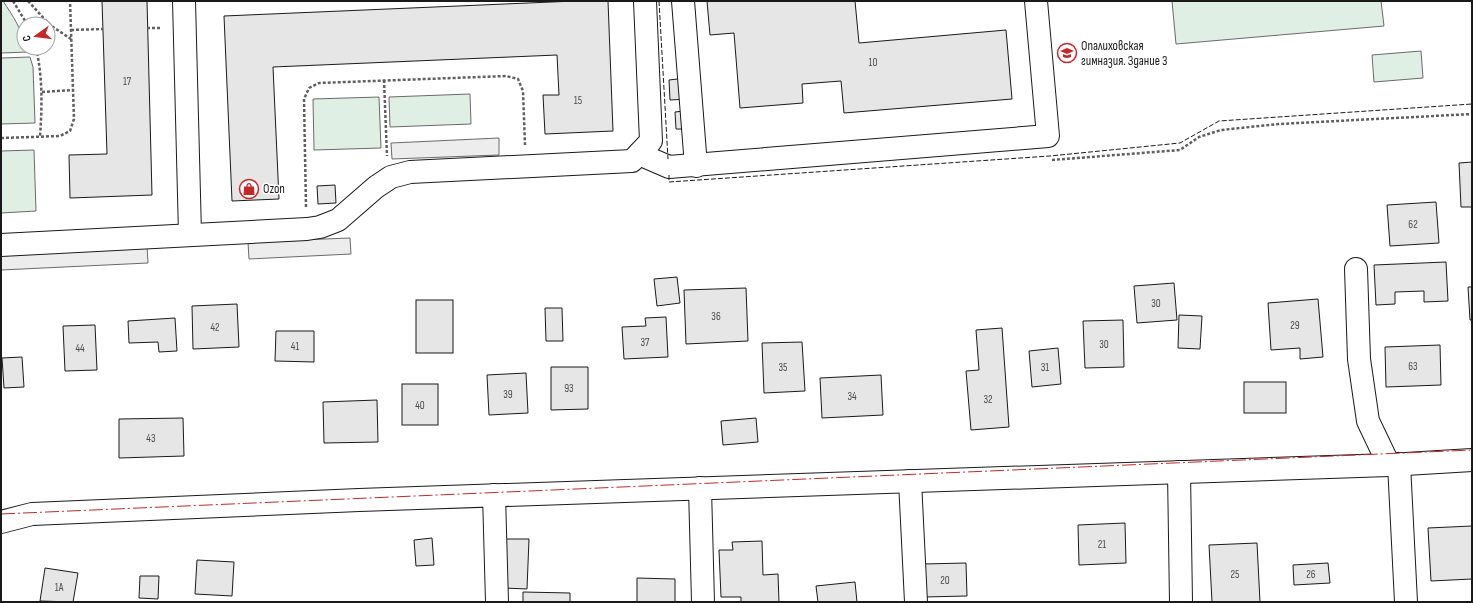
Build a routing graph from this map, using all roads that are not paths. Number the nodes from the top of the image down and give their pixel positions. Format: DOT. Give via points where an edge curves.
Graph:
graph roads {
  1 [pos="184,1"];
  2 [pos="645,1"];
  3 [pos="683,1"];
  4 [pos="1036,1"];
  5 [pos="639,154"];
  6 [pos="696,166"];
  7 [pos="190,234"];
  8 [pos="1,245"];
  9 [pos="1356,269"];
  10 [pos="1472,460"];
  11 [pos="1394,465"];
  12 [pos="1179,472"];
  13 [pos="910,481"];
  14 [pos="700,488"];
  15 [pos="494,495"];
  16 [pos="1,522"];
  17 [pos="497,602"];
  18 [pos="703,602"];
  19 [pos="916,602"];
  20 [pos="1181,602"];
  21 [pos="1406,602"];
  1 -- 7 [label="street"];
  2 -- 5 [label="street" via="651,141"];
  3 -- 6 [label="street"];
  4 -- 6 [label="street" via="1048,136"];
  5 -- 6 [label="street" via="669,167"];
  5 -- 7 [label="street" via="632,161 410,172 387,180 338,220 320,227"];
  7 -- 8 [label="street"];
  9 -- 11 [label="street" via="1359,359 1368,421"];
  10 -- 11 [label="street"];
  11 -- 12 [label="street"];
  11 -- 21 [label="street"];
  12 -- 13 [label="street"];
  12 -- 20 [label="street"];
  13 -- 14 [label="street"];
  13 -- 19 [label="street"];
  14 -- 15 [label="street"];
  14 -- 18 [label="street"];
  15 -- 16 [label="street" via="32,514"];
  15 -- 17 [label="street"];
}
